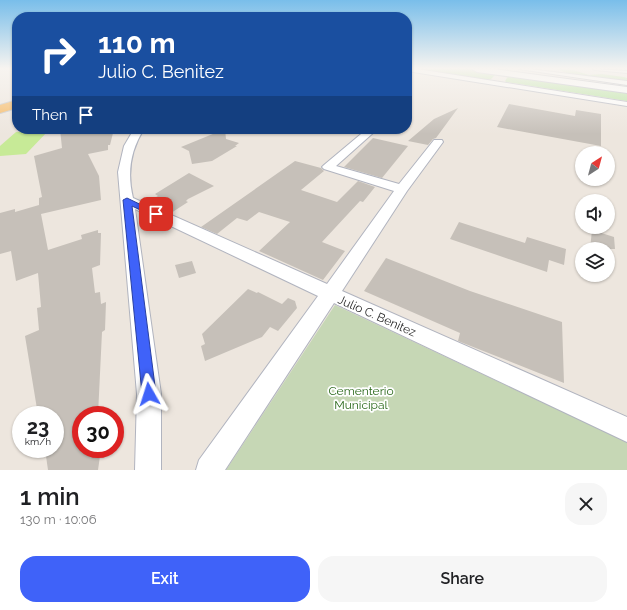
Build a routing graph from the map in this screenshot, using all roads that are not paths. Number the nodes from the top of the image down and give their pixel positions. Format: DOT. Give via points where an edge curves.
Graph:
graph roads {
  1 [pos="548,91"];
  2 [pos="12,101"];
  3 [pos="0,104"];
  4 [pos="627,104"];
  5 [pos="12,105"];
  6 [pos="0,109"];
  7 [pos="135,134"];
  8 [pos="366,134"];
  9 [pos="438,142"];
  10 [pos="402,189"];
  11 [pos="127,200"];
  12 [pos="330,295"];
  13 [pos="627,430"];
  14 [pos="148,470"];
  15 [pos="209,470"];
  1 -- 4 [label="street"];
  2 -- 3 [label="highway"];
  5 -- 6 [label="highway"];
  7 -- 11 [label="street" via="124,161 123,182"];
  8 -- 10 [label="street" via="328,167"];
  9 -- 10 [label="street"];
  10 -- 12 [label="street"];
  11 -- 12 [label="street, Julio C. Benitez"];
  11 -- 14 [label="street" via="149,394"];
  12 -- 13 [label="street, Julio C. Benitez"];
  12 -- 15 [label="street"];
}
